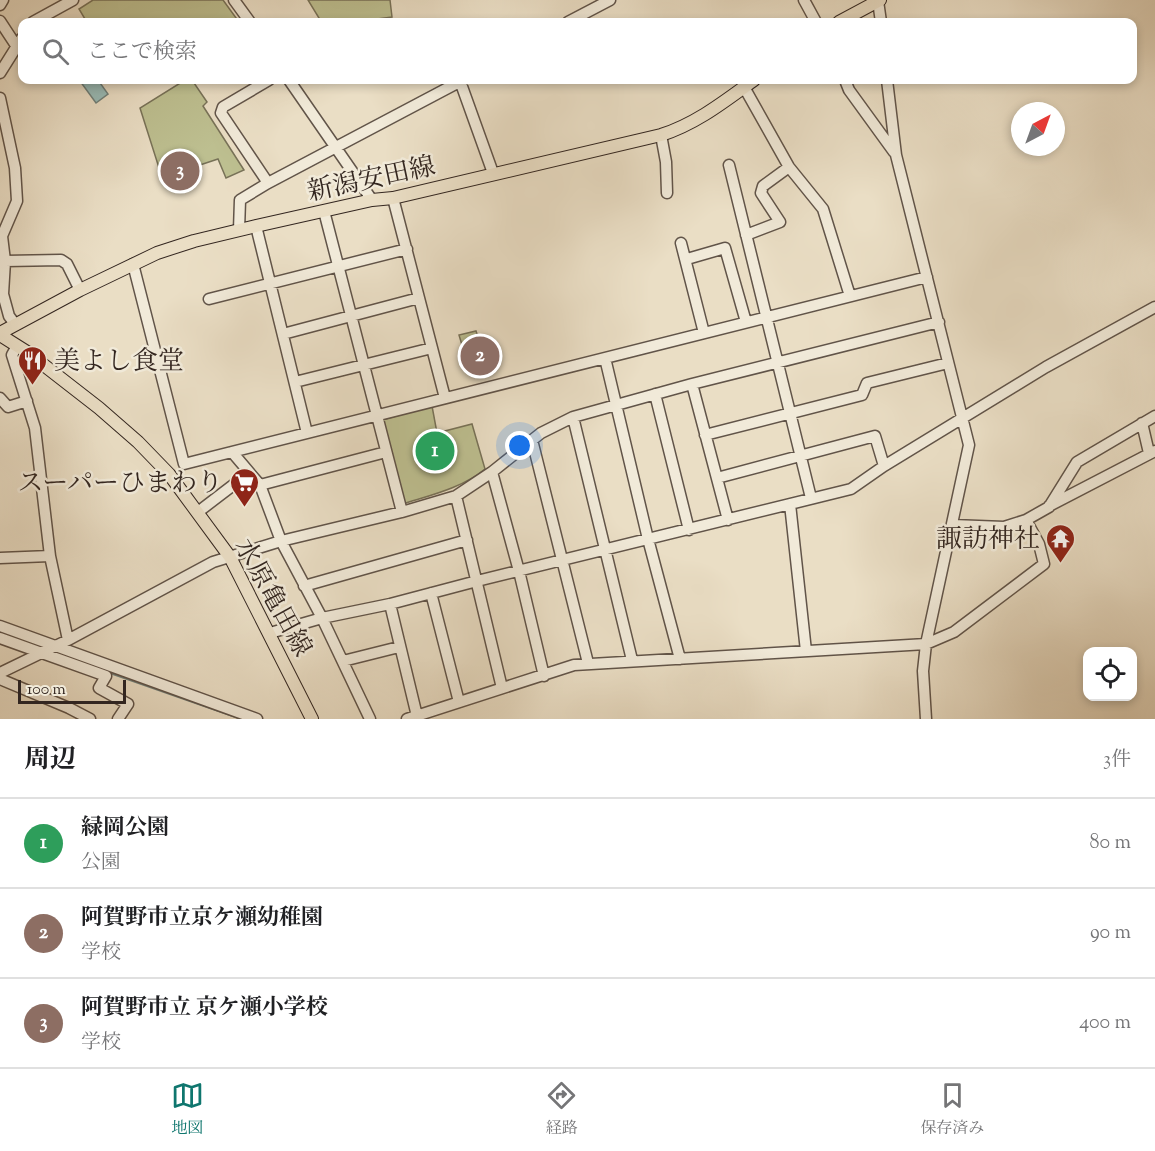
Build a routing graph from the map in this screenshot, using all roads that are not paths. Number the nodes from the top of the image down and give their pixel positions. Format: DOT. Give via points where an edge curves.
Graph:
graph roads {
  1 [pos="3,0"];
  2 [pos="234,0"];
  3 [pos="610,0"];
  4 [pos="804,0"];
  5 [pos="879,0"];
  6 [pos="65,2"];
  7 [pos="0,4"];
  8 [pos="39,18"];
  9 [pos="247,18"];
  10 [pos="576,18"];
  11 [pos="814,18"];
  12 [pos="846,18"];
  13 [pos="881,18"];
  14 [pos="0,21"];
  15 [pos="18,40"];
  16 [pos="18,45"];
  17 [pos="0,74"];
  18 [pos="262,84"];
  19 [pos="292,84"];
  20 [pos="454,84"];
  21 [pos="462,84"];
  22 [pos="748,84"];
  23 [pos="749,84"];
  24 [pos="846,84"];
  25 [pos="887,84"];
  26 [pos="0,98"];
  27 [pos="661,135"];
  28 [pos="336,147"];
  29 [pos="896,155"];
  30 [pos="729,165"];
  31 [pos="789,167"];
  32 [pos="493,173"];
  33 [pos="268,183"];
  34 [pos="667,193"];
  35 [pos="393,198"];
  36 [pos="372,200"];
  37 [pos="324,211"];
  38 [pos="256,226"];
  39 [pos="238,230"];
  40 [pos="746,235"];
  41 [pos="1,237"];
  42 [pos="681,243"];
  43 [pos="407,249"];
  44 [pos="687,259"];
  45 [pos="5,261"];
  46 [pos="133,264"];
  47 [pos="338,266"];
  48 [pos="927,277"];
  49 [pos="270,284"];
  50 [pos="80,290"];
  51 [pos="850,296"];
  52 [pos="419,298"];
  53 [pos="209,299"];
  54 [pos="1155,307"];
  55 [pos="351,315"];
  56 [pos="766,317"];
  57 [pos="746,322"];
  58 [pos="939,322"];
  59 [pos="15,324"];
  60 [pos="704,333"];
  61 [pos="0,334"];
  62 [pos="282,334"];
  63 [pos="18,346"];
  64 [pos="432,348"];
  65 [pos="605,358"];
  66 [pos="778,362"];
  67 [pos="948,363"];
  68 [pos="364,366"];
  69 [pos="295,382"];
  70 [pos="692,384"];
  71 [pos="655,394"];
  72 [pos="0,399"];
  73 [pos="445,399"];
  74 [pos="27,401"];
  75 [pos="616,405"];
  76 [pos="790,414"];
  77 [pos="377,416"];
  78 [pos="1155,416"];
  79 [pos="573,417"];
  80 [pos="963,418"];
  81 [pos="1142,423"];
  82 [pos="307,433"];
  83 [pos="705,435"];
  84 [pos="532,440"];
  85 [pos="232,452"];
  86 [pos="386,452"];
  87 [pos="1152,452"];
  88 [pos="801,456"];
  89 [pos="884,466"];
  90 [pos="492,472"];
  91 [pos="249,473"];
  92 [pos="717,478"];
  93 [pos="260,485"];
  94 [pos="456,496"];
  95 [pos="811,498"];
  96 [pos="790,504"];
  97 [pos="1049,507"];
  98 [pos="198,512"];
  99 [pos="402,512"];
  100 [pos="728,520"];
  101 [pos="1026,520"];
  102 [pos="953,525"];
  103 [pos="689,530"];
  104 [pos="648,539"];
  105 [pos="467,540"];
  106 [pos="281,541"];
  107 [pos="605,549"];
  108 [pos="50,556"];
  109 [pos="230,557"];
  110 [pos="0,558"];
  111 [pos="562,561"];
  112 [pos="519,571"];
  113 [pos="477,581"];
  114 [pos="304,586"];
  115 [pos="430,593"];
  116 [pos="390,604"];
  117 [pos="322,618"];
  118 [pos="0,626"];
  119 [pos="270,633"];
  120 [pos="0,638"];
  121 [pos="68,640"];
  122 [pos="926,644"];
  123 [pos="54,646"];
  124 [pos="399,647"];
  125 [pos="806,651"];
  126 [pos="40,654"];
  127 [pos="680,659"];
  128 [pos="632,660"];
  129 [pos="343,661"];
  130 [pos="588,663"];
  131 [pos="0,673"];
  132 [pos="544,676"];
  133 [pos="0,679"];
  134 [pos="502,688"];
  135 [pos="459,702"];
  136 [pos="412,717"];
  137 [pos="90,719"];
  138 [pos="118,719"];
  139 [pos="257,719"];
  140 [pos="312,719"];
  141 [pos="370,719"];
  142 [pos="927,719"];
  1 -- 7 [label="street"];
  2 -- 9 [label="street"];
  3 -- 10 [label="street"];
  4 -- 11 [label="street"];
  5 -- 12 [label="main road"];
  5 -- 13 [label="street"];
  6 -- 8 [label="street"];
  14 -- 15 [label="street"];
  16 -- 17 [label="street"];
  18 -- 33 [label="street" via="223,107 221,113"];
  19 -- 28 [label="street"];
  20 -- 28 [label="street"];
  21 -- 32 [label="street"];
  22 -- 27 [label="main road, 新潟安田線" via="695,121"];
  23 -- 31 [label="street"];
  24 -- 29 [label="street"];
  25 -- 29 [label="street"];
  26 -- 41 [label="street" via="15,168 17,201"];
  27 -- 32 [label="main road, 新潟安田線"];
  27 -- 34 [label="street"];
  28 -- 33 [label="street"];
  28 -- 36 [label="street"];
  29 -- 48 [label="street"];
  30 -- 40 [label="street"];
  31 -- 40 [label="street" via="763,186 761,193 780,222"];
  31 -- 51 [label="street" via="823,209"];
  32 -- 35 [label="main road, 新潟安田線"];
  33 -- 39 [label="street" via="240,200"];
  35 -- 36 [label="main road, 新潟安田線"];
  35 -- 43 [label="street"];
  36 -- 37 [label="main road, 新潟安田線"];
  37 -- 38 [label="main road, 新潟安田線"];
  37 -- 47 [label="street"];
  38 -- 39 [label="main road, 新潟安田線"];
  38 -- 49 [label="street"];
  39 -- 46 [label="main road, 新潟安田線" via="194,241"];
  40 -- 56 [label="street"];
  41 -- 45 [label="street"];
  42 -- 44 [label="street"];
  43 -- 47 [label="street"];
  43 -- 52 [label="street"];
  44 -- 57 [label="street" via="725,248"];
  44 -- 60 [label="street"];
  45 -- 50 [label="street" via="61,260"];
  45 -- 59 [label="street" via="3,294"];
  46 -- 50 [label="main road, 新潟安田線"];
  46 -- 85 [label="street" via="184,464"];
  47 -- 49 [label="street"];
  47 -- 55 [label="street"];
  48 -- 51 [label="street"];
  48 -- 58 [label="street"];
  49 -- 53 [label="street"];
  49 -- 62 [label="street"];
  50 -- 59 [label="main road, 新潟安田線"];
  51 -- 56 [label="street"];
  52 -- 55 [label="street"];
  52 -- 64 [label="street"];
  54 -- 80 [label="street"];
  55 -- 62 [label="street"];
  55 -- 68 [label="street"];
  56 -- 57 [label="street"];
  56 -- 66 [label="street"];
  57 -- 60 [label="street"];
  58 -- 66 [label="street"];
  58 -- 67 [label="street"];
  59 -- 61 [label="main road, 新潟安田線"];
  60 -- 65 [label="street"];
  61 -- 63 [label="main road, 水原亀田線"];
  62 -- 69 [label="street"];
  63 -- 74 [label="street" via="12,355"];
  63 -- 98 [label="main road, 水原亀田線" via="138,442"];
  64 -- 68 [label="street"];
  64 -- 73 [label="street"];
  65 -- 73 [label="street"];
  65 -- 75 [label="street"];
  66 -- 70 [label="street"];
  66 -- 76 [label="street"];
  67 -- 76 [label="street" via="867,383 862,394"];
  67 -- 80 [label="street"];
  68 -- 69 [label="street"];
  68 -- 77 [label="street"];
  69 -- 82 [label="street"];
  70 -- 71 [label="street"];
  70 -- 83 [label="street"];
  71 -- 75 [label="street"];
  71 -- 103 [label="street"];
  72 -- 74 [label="street" via="8,407"];
  73 -- 77 [label="street"];
  74 -- 108 [label="street" via="35,428"];
  75 -- 79 [label="street"];
  75 -- 104 [label="street"];
  76 -- 83 [label="street"];
  76 -- 88 [label="street"];
  77 -- 82 [label="street"];
  77 -- 86 [label="street"];
  78 -- 81 [label="street"];
  79 -- 84 [label="street"];
  79 -- 107 [label="street"];
  80 -- 89 [label="street"];
  80 -- 102 [label="street" via="969,445"];
  81 -- 87 [label="street"];
  81 -- 97 [label="street" via="1077,462"];
  82 -- 85 [label="street"];
  83 -- 92 [label="street"];
  84 -- 90 [label="street"];
  84 -- 111 [label="street"];
  85 -- 91 [label="street"];
  86 -- 93 [label="street"];
  86 -- 99 [label="street"];
  87 -- 97 [label="street"];
  88 -- 89 [label="street" via="875,436"];
  88 -- 92 [label="street"];
  88 -- 95 [label="street"];
  89 -- 95 [label="street" via="851,489"];
  90 -- 94 [label="street"];
  90 -- 112 [label="street"];
  91 -- 93 [label="street"];
  91 -- 98 [label="street"];
  92 -- 100 [label="street"];
  93 -- 106 [label="street"];
  94 -- 99 [label="street"];
  94 -- 105 [label="street"];
  95 -- 96 [label="street"];
  96 -- 100 [label="street"];
  96 -- 125 [label="street"];
  97 -- 101 [label="street"];
  98 -- 109 [label="main road, 水原亀田線"];
  99 -- 106 [label="street"];
  100 -- 103 [label="street"];
  101 -- 102 [label="street" via="1004,527"];
  101 -- 122 [label="street" via="1044,564 954,632"];
  102 -- 122 [label="street"];
  103 -- 104 [label="street"];
  104 -- 107 [label="street"];
  104 -- 127 [label="street"];
  105 -- 113 [label="street"];
  105 -- 114 [label="street"];
  106 -- 109 [label="street"];
  106 -- 114 [label="street"];
  107 -- 111 [label="street"];
  107 -- 128 [label="street"];
  108 -- 110 [label="street"];
  108 -- 121 [label="street"];
  109 -- 119 [label="main road, 水原亀田線"];
  109 -- 121 [label="street" via="213,562"];
  111 -- 112 [label="street"];
  111 -- 130 [label="street"];
  112 -- 113 [label="street"];
  112 -- 132 [label="street"];
  113 -- 115 [label="street"];
  113 -- 134 [label="street"];
  114 -- 117 [label="street"];
  115 -- 116 [label="street"];
  115 -- 135 [label="street"];
  116 -- 117 [label="street"];
  116 -- 124 [label="street"];
  117 -- 119 [label="street"];
  117 -- 129 [label="street"];
  118 -- 123 [label="street"];
  119 -- 140 [label="main road, 水原亀田線"];
  120 -- 126 [label="street"];
  121 -- 123 [label="street"];
  122 -- 125 [label="street"];
  122 -- 142 [label="street" via="923,671"];
  123 -- 126 [label="street"];
  123 -- 139 [label="street"];
  124 -- 129 [label="street"];
  124 -- 136 [label="street"];
  125 -- 127 [label="street"];
  126 -- 131 [label="street"];
  126 -- 138 [label="street" via="106,676 99,688 128,704"];
  127 -- 128 [label="street"];
  128 -- 130 [label="street"];
  129 -- 141 [label="street"];
  130 -- 132 [label="street"];
  132 -- 134 [label="street"];
  133 -- 137 [label="street"];
  134 -- 135 [label="street"];
  135 -- 136 [label="street"];
}
